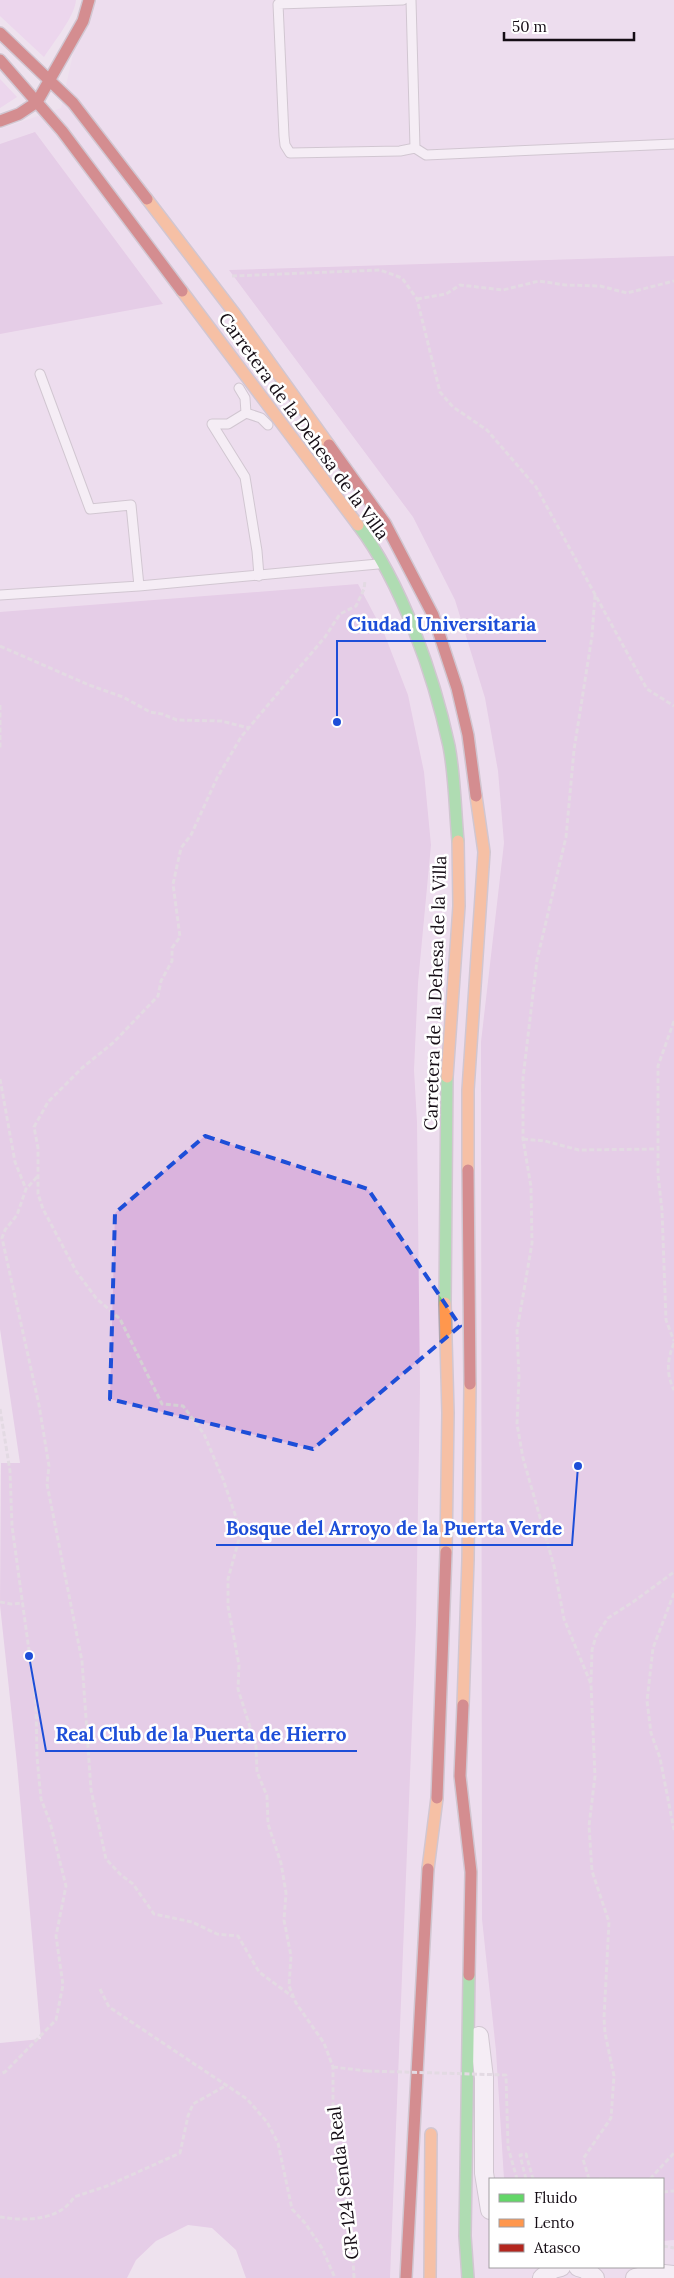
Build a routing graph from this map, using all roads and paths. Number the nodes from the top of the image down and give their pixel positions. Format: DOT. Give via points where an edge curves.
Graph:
graph roads {
  1 [pos="89,0"];
  2 [pos="403,0"];
  3 [pos="411,0"];
  4 [pos="0,33"];
  5 [pos="0,60"];
  6 [pos="49,80"];
  7 [pos="37,102"];
  8 [pos="0,121"];
  9 [pos="674,144"];
  10 [pos="415,148"];
  11 [pos="230,276"];
  12 [pos="674,282"];
  13 [pos="179,287"];
  14 [pos="417,299"];
  15 [pos="225,364"];
  16 [pos="40,374"];
  17 [pos="235,381"];
  18 [pos="246,413"];
  19 [pos="362,530"];
  20 [pos="382,563"];
  21 [pos="259,576"];
  22 [pos="364,581"];
  23 [pos="139,586"];
  24 [pos="0,595"];
  25 [pos="595,595"];
  26 [pos="0,646"];
  27 [pos="0,706"];
  28 [pos="674,706"];
  29 [pos="249,728"];
  30 [pos="0,750"];
  31 [pos="674,1021"];
  32 [pos="0,1080"];
  33 [pos="523,1139"];
  34 [pos="658,1149"];
  35 [pos="37,1177"];
  36 [pos="26,1189"];
  37 [pos="674,1342"];
  38 [pos="674,1390"];
  39 [pos="0,1409"];
  40 [pos="674,1572"];
  41 [pos="674,1593"];
  42 [pos="0,1602"];
  43 [pos="23,1603"];
  44 [pos="591,1684"];
  45 [pos="460,1776"];
  46 [pos="437,1798"];
  47 [pos="674,1830"];
  48 [pos="458,1863"];
  49 [pos="470,1962"];
  50 [pos="434,1984"];
  51 [pos="100,1989"];
  52 [pos="294,1997"];
  53 [pos="333,2067"];
  54 [pos="0,2074"];
  55 [pos="227,2085"];
  56 [pos="432,2121"];
  57 [pos="674,2154"];
  58 [pos="517,2178"];
  59 [pos="526,2178"];
  60 [pos="533,2178"];
  61 [pos="589,2178"];
  62 [pos="651,2178"];
  63 [pos="489,2204"];
  64 [pos="0,2217"];
  65 [pos="582,2268"];
  66 [pos="674,2275"];
  67 [pos="335,2278"];
  68 [pos="354,2278"];
  69 [pos="406,2278"];
  70 [pos="430,2278"];
  71 [pos="468,2278"];
  72 [pos="595,2278"];
  73 [pos="635,2278"];
  1 -- 6 [label="main road" via="83,21"];
  2 -- 10 [label="lane" via="278,4 284,136 290,153"];
  3 -- 10 [label="lane"];
  4 -- 6 [label="main road, Carretera de la Dehesa de la Villa"];
  5 -- 7 [label="main road, Carretera de la Dehesa de la Villa"];
  6 -- 7 [label="main road"];
  6 -- 45 [label="main road, Carretera de la Dehesa de la Villa" via="72,103 235,314 385,523 433,615 457,688 468,735 484,852 468,1090 470,1412"];
  7 -- 8 [label="main road"];
  7 -- 13 [label="main road, Carretera de la Dehesa de la Villa"];
  9 -- 10 [label="lane" via="426,155"];
  11 -- 14 [label="path" via="380,270 402,278"];
  12 -- 14 [label="path" via="628,294 600,286 539,281 503,290 460,285 446,294"];
  13 -- 15 [label="lane"];
  13 -- 19 [label="main road, Carretera de la Dehesa de la Villa"];
  14 -- 25 [label="path" via="440,392 453,407 487,430 536,487"];
  16 -- 23 [label="lane" via="90,509 131,505"];
  17 -- 18 [label="lane" via="245,398"];
  18 -- 19 [label="lane" via="261,418"];
  18 -- 21 [label="lane" via="228,424 212,424 245,477"];
  19 -- 20 [label="main road, Carretera de la Dehesa de la Villa"];
  20 -- 21 [label="lane"];
  20 -- 46 [label="main road, Carretera de la Dehesa de la Villa" via="412,626 433,686 449,748 459,854 459,906 446,1096 448,1413"];
  21 -- 23 [label="lane"];
  22 -- 29 [label="path" via="356,606 340,614 325,637"];
  23 -- 24 [label="lane"];
  25 -- 28 [label="path" via="647,690"];
  25 -- 33 [label="path" via="566,838 536,970 523,1078"];
  26 -- 29 [label="path" via="123,697 150,712 177,720 221,721"];
  27 -- 30 [label="path"];
  29 -- 35 [label="path" via="217,778 191,836 181,848 173,884 180,937 172,948 172,961 161,981 158,996 114,1042 48,1102 34,1127 38,1148"];
  31 -- 34 [label="path" via="658,1066"];
  32 -- 36 [label="path" via="15,1162"];
  33 -- 34 [label="path" via="579,1150"];
  33 -- 44 [label="path" via="531,1187 532,1243 517,1330 517,1424 523,1458 554,1566 564,1619"];
  34 -- 37 [label="path" via="666,1320"];
  35 -- 36 [label="path"];
  35 -- 52 [label="path" via="43,1209 76,1271 96,1298 120,1320 162,1404 183,1406 204,1434 241,1532 228,1579 228,1606 239,1665 238,1689 256,1746 257,1772 267,1796 268,1824 281,1863 286,1893 284,1920 291,1956 290,1986"];
  36 -- 52 [label="path" via="17,1215 2,1238 39,1405 49,1466 47,1484 82,1661 91,1790 106,1859 133,1884 154,1914 192,1922 216,1934 238,1936 259,1972"];
  37 -- 38 [label="path" via="668,1358"];
  39 -- 43 [label="path" via="10,1471 12,1526"];
  40 -- 44 [label="path" via="608,1618 594,1643"];
  41 -- 47 [label="path" via="653,1648 647,1701 651,1733 660,1758"];
  42 -- 43 [label="path"];
  43 -- 54 [label="path" via="36,1702 42,1800 66,1886 56,1936 63,1985 56,2020"];
  44 -- 61 [label="path" via="596,1776 590,1835 592,1871 609,1922 604,2018 614,2076 611,2118 583,2159"];
  45 -- 48 [label="main road"];
  45 -- 49 [label="main road" via="471,1872"];
  46 -- 50 [label="main road"];
  46 -- 69 [label="main road" via="426,1874"];
  49 -- 63 [label="street" via="484,2078 484,2173"];
  49 -- 71 [label="main road" via="465,2236"];
  51 -- 55 [label="path" via="109,2007"];
  52 -- 53 [label="path" via="324,2043"];
  53 -- 58 [label="path, bridge" via="506,2075 508,2147"];
  53 -- 68 [label="path, GR-124 Senda Real" via="333,2125 352,2238"];
  55 -- 64 [label="path" via="194,2104 180,2153 74,2197 69,2205 54,2214 33,2218"];
  55 -- 67 [label="path" via="248,2099 267,2122 278,2143 292,2209 322,2248"];
  56 -- 70 [label="main road"];
  57 -- 62 [label="path"];
  59 -- 60 [label="path" via="520,2155 526,2154"];
  65 -- 72 [label="street"];
  66 -- 73 [label="street" via="655,2273"];
}
